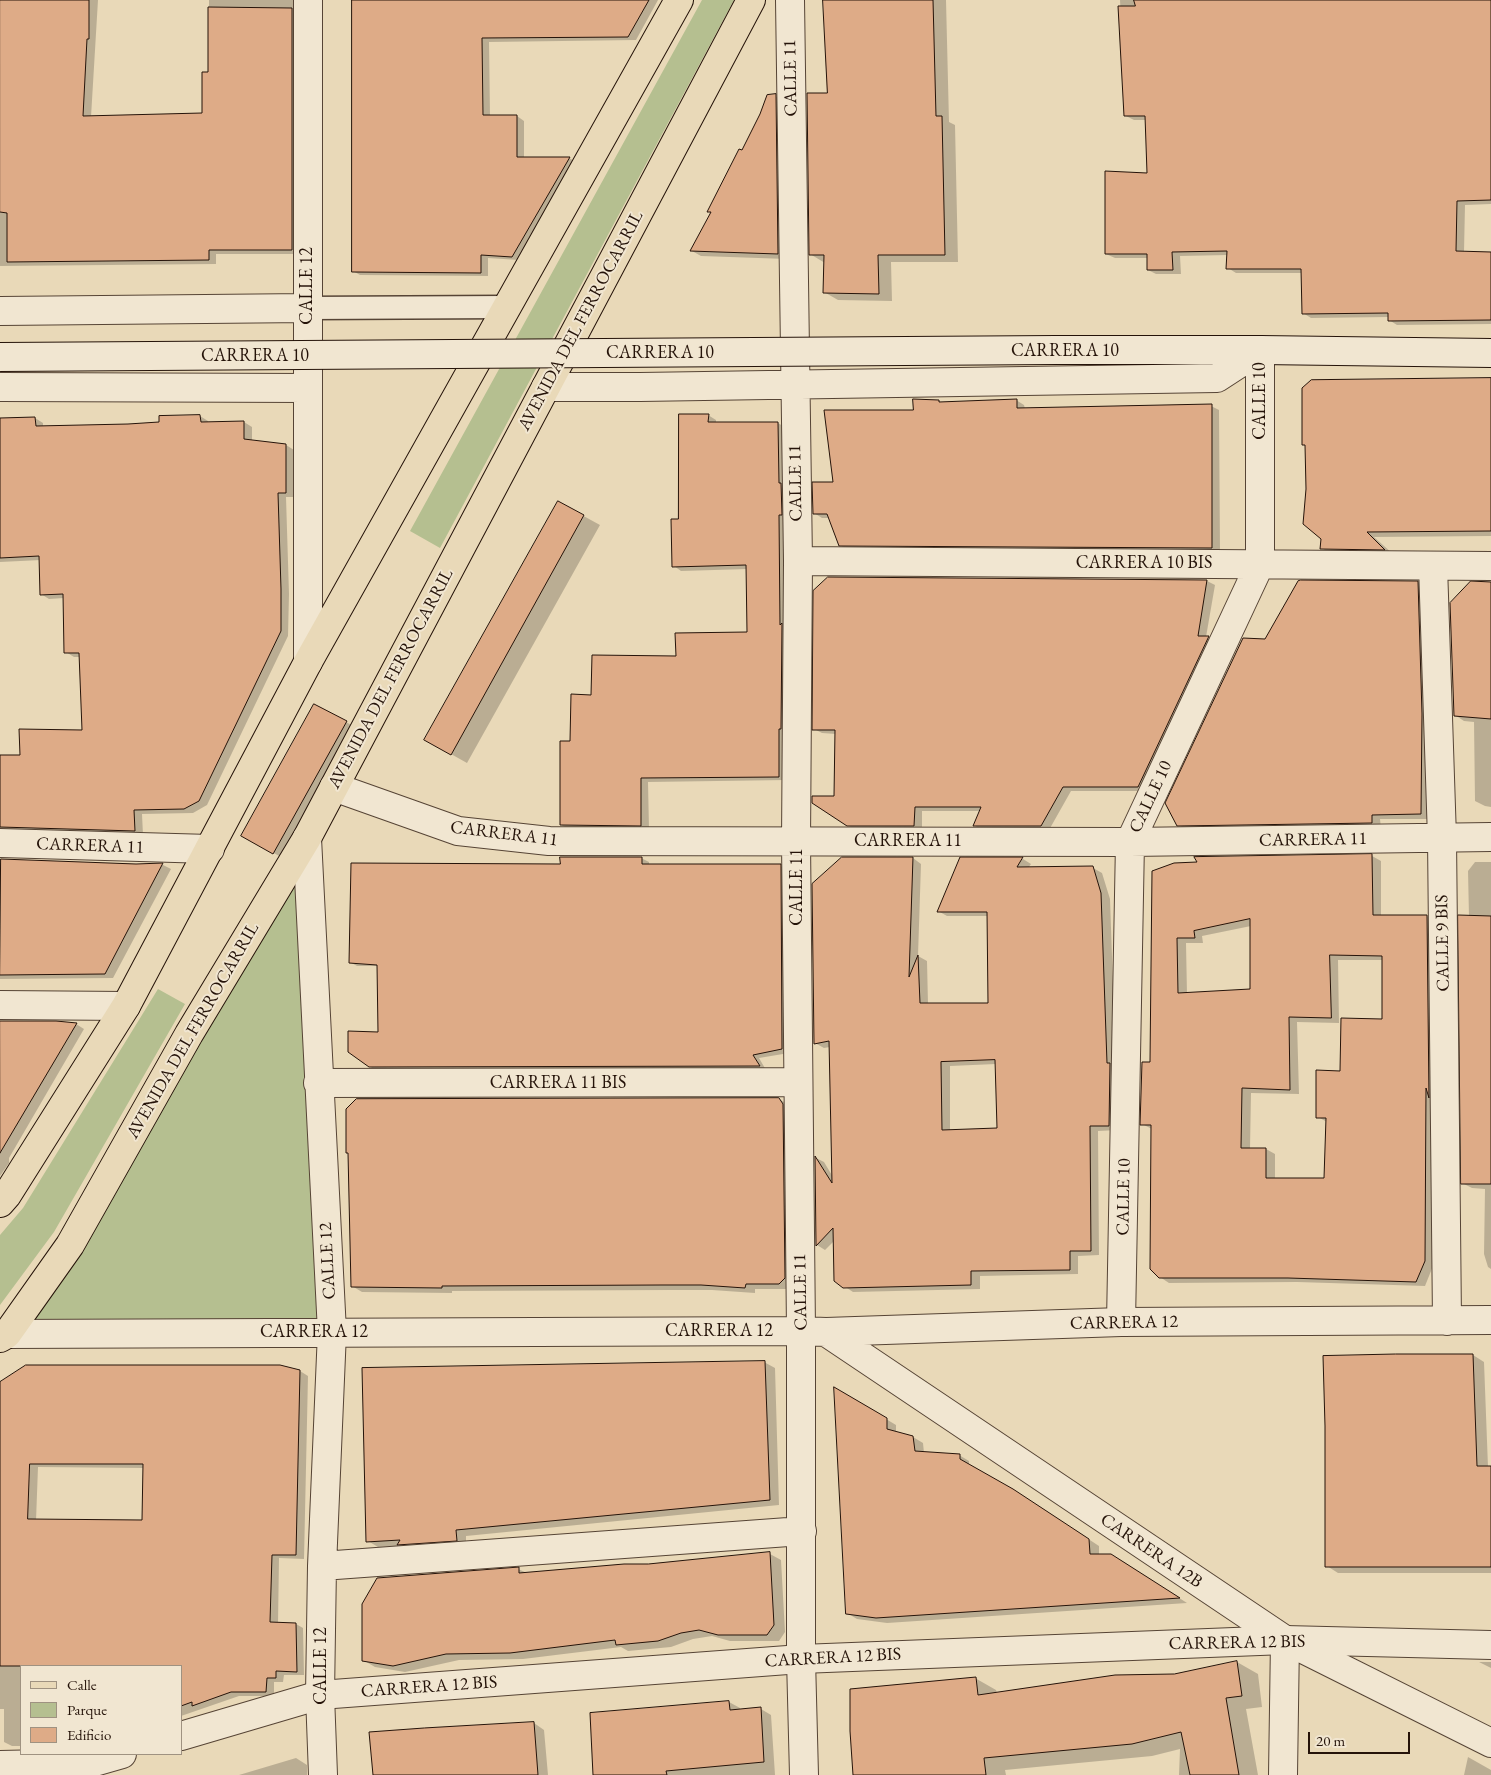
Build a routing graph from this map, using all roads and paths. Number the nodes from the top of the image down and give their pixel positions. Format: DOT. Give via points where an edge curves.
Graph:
graph roads {
  1 [pos="308,0"];
  2 [pos="679,0"];
  3 [pos="751,0"];
  4 [pos="790,0"];
  5 [pos="507,307"];
  6 [pos="307,308"];
  7 [pos="0,311"];
  8 [pos="1260,350"];
  9 [pos="1491,354"];
  10 [pos="0,358"];
  11 [pos="795,384"];
  12 [pos="0,387"];
  13 [pos="546,387"];
  14 [pos="308,388"];
  15 [pos="798,561"];
  16 [pos="1260,564"];
  17 [pos="1433,566"];
  18 [pos="1491,566"];
  19 [pos="308,662"];
  20 [pos="334,787"];
  21 [pos="1491,837"];
  22 [pos="307,838"];
  23 [pos="1442,838"];
  24 [pos="796,841"];
  25 [pos="1130,842"];
  26 [pos="0,843"];
  27 [pos="210,849"];
  28 [pos="0,1005"];
  29 [pos="126,1006"];
  30 [pos="798,1082"];
  31 [pos="318,1083"];
  32 [pos="0,1203"];
  33 [pos="1491,1320"];
  34 [pos="1447,1321"];
  35 [pos="1121,1322"];
  36 [pos="332,1332"];
  37 [pos="814,1332"];
  38 [pos="3,1336"];
  39 [pos="802,1532"];
  40 [pos="322,1566"];
  41 [pos="1285,1640"];
  42 [pos="1491,1645"];
  43 [pos="801,1659"];
  44 [pos="320,1696"];
  45 [pos="182,1736"];
  46 [pos="1491,1743"];
  47 [pos="119,1755"];
  48 [pos="0,1765"];
  49 [pos="323,1775"];
  50 [pos="804,1775"];
  51 [pos="1283,1775"];
  1 -- 6 [label="street, CALLE 12"];
  2 -- 5 [label="main road"];
  3 -- 13 [label="main road, AVENIDA DEL FERROCARRIL"];
  4 -- 11 [label="street, CALLE 11"];
  5 -- 6 [label="street"];
  5 -- 19 [label="main road"];
  6 -- 7 [label="street"];
  6 -- 14 [label="street, CALLE 12"];
  8 -- 9 [label="street, CARRERA 10"];
  8 -- 10 [label="street, CARRERA 10, bridge"];
  8 -- 11 [label="street, CARRERA 10" via="1217,378"];
  8 -- 16 [label="street, CALLE 10"];
  11 -- 13 [label="street, CARRERA 10"];
  11 -- 15 [label="street, CALLE 11"];
  12 -- 14 [label="street, CARRERA 10"];
  13 -- 20 [label="main road, AVENIDA DEL FERROCARRIL"];
  14 -- 19 [label="street, CALLE 12"];
  15 -- 16 [label="street, CARRERA 10 BIS"];
  15 -- 24 [label="street, CALLE 11"];
  16 -- 17 [label="street, CARRERA 10 BIS"];
  16 -- 25 [label="street, CALLE 10"];
  17 -- 18 [label="street, CARRERA 10 BIS"];
  17 -- 23 [label="street, CALLE 9 BIS"];
  19 -- 27 [label="main road"];
  20 -- 22 [label="main road, AVENIDA DEL FERROCARRIL"];
  20 -- 24 [label="street, CARRERA 11" via="458,832 550,841"];
  21 -- 23 [label="street, CARRERA 11"];
  22 -- 31 [label="street, CALLE 12"];
  22 -- 38 [label="main road, AVENIDA DEL FERROCARRIL" via="70,1244"];
  23 -- 25 [label="street, CARRERA 11"];
  23 -- 34 [label="street, CALLE 9 BIS"];
  24 -- 25 [label="street, CARRERA 11"];
  24 -- 30 [label="street, CALLE 11"];
  25 -- 35 [label="street, CALLE 10"];
  26 -- 27 [label="street, CARRERA 11"];
  27 -- 29 [label="main road"];
  28 -- 29 [label="street"];
  29 -- 32 [label="main road"];
  30 -- 31 [label="street, CARRERA 11 BIS"];
  30 -- 37 [label="street, CALLE 11"];
  31 -- 36 [label="street, CALLE 12"];
  33 -- 34 [label="street, CARRERA 12"];
  34 -- 35 [label="street, CARRERA 12"];
  35 -- 37 [label="street, CARRERA 12"];
  36 -- 37 [label="street, CARRERA 12"];
  36 -- 38 [label="street, CARRERA 12"];
  36 -- 40 [label="street, CALLE 12"];
  37 -- 39 [label="street, CALLE 11"];
  37 -- 41 [label="street, CARRERA 12B"];
  39 -- 40 [label="street"];
  39 -- 43 [label="street, CALLE 11"];
  40 -- 44 [label="street, CALLE 12"];
  41 -- 42 [label="street, CARRERA 12 BIS"];
  41 -- 43 [label="street, CARRERA 12 BIS"];
  41 -- 46 [label="street, CARRERA 12B"];
  41 -- 51 [label="street"];
  43 -- 44 [label="street, CARRERA 12 BIS"];
  43 -- 50 [label="street, CALLE 11"];
  44 -- 45 [label="street, CARRERA 12 BIS"];
  44 -- 49 [label="street, CALLE 12"];
  47 -- 48 [label="street" via="91,1763"];
}
